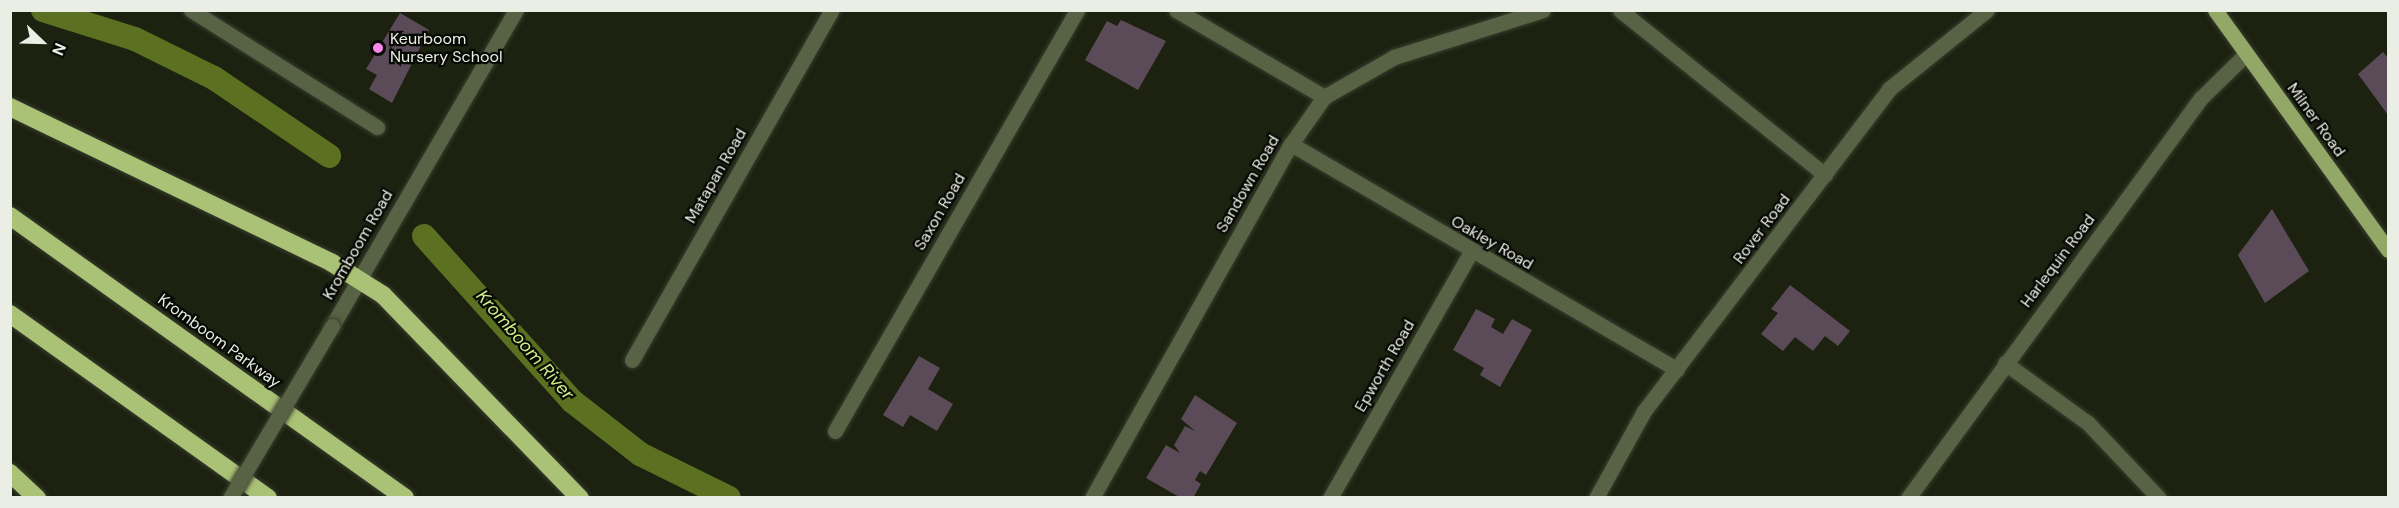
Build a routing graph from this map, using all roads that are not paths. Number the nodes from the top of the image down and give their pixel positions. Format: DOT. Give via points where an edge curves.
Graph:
graph roads {
  1 [pos="191,10"];
  2 [pos="516,10"];
  3 [pos="832,10"];
  4 [pos="1077,10"];
  5 [pos="1176,10"];
  6 [pos="1543,10"];
  7 [pos="1620,10"];
  8 [pos="1987,10"];
  9 [pos="2215,10"];
  10 [pos="2246,54"];
  11 [pos="1324,97"];
  12 [pos="10,107"];
  13 [pos="377,127"];
  14 [pos="1291,144"];
  15 [pos="1825,175"];
  16 [pos="10,216"];
  17 [pos="2388,250"];
  18 [pos="1471,252"];
  19 [pos="358,280"];
  20 [pos="10,314"];
  21 [pos="632,360"];
  22 [pos="2005,363"];
  23 [pos="1677,370"];
  24 [pos="835,431"];
  25 [pos="10,473"];
  26 [pos="1598,497"];
  27 [pos="37,498"];
  28 [pos="230,498"];
  29 [pos="268,498"];
  30 [pos="405,498"];
  31 [pos="580,498"];
  32 [pos="1092,498"];
  33 [pos="1330,498"];
  34 [pos="1908,498"];
  35 [pos="2159,498"];
  1 -- 13 [label="street"];
  2 -- 19 [label="street, Kromboom Road"];
  3 -- 21 [label="street, Matapan Road"];
  4 -- 24 [label="street, Saxon Road"];
  5 -- 11 [label="street"];
  6 -- 11 [label="street, Sandown Road" via="1372,66"];
  7 -- 15 [label="street"];
  8 -- 15 [label="street, Rover Road" via="1904,73"];
  9 -- 10 [label="main road, Milner Road"];
  10 -- 17 [label="main road, Milner Road"];
  10 -- 22 [label="street, Harlequin Road" via="2201,98"];
  11 -- 14 [label="street, Sandown Road"];
  12 -- 19 [label="highway"];
  14 -- 18 [label="street, Oakley Road"];
  14 -- 32 [label="street, Sandown Road"];
  15 -- 23 [label="street, Rover Road"];
  16 -- 30 [label="highway, Kromboom Parkway"];
  18 -- 23 [label="street, Oakley Road"];
  18 -- 33 [label="street, Epworth Road"];
  19 -- 28 [label="street, Kromboom Road, bridge"];
  19 -- 31 [label="highway" via="425,334"];
  20 -- 29 [label="highway"];
  22 -- 34 [label="street, Harlequin Road"];
  22 -- 35 [label="street" via="2088,423"];
  23 -- 26 [label="street, Rover Road" via="1644,411"];
  25 -- 27 [label="highway"];
}
